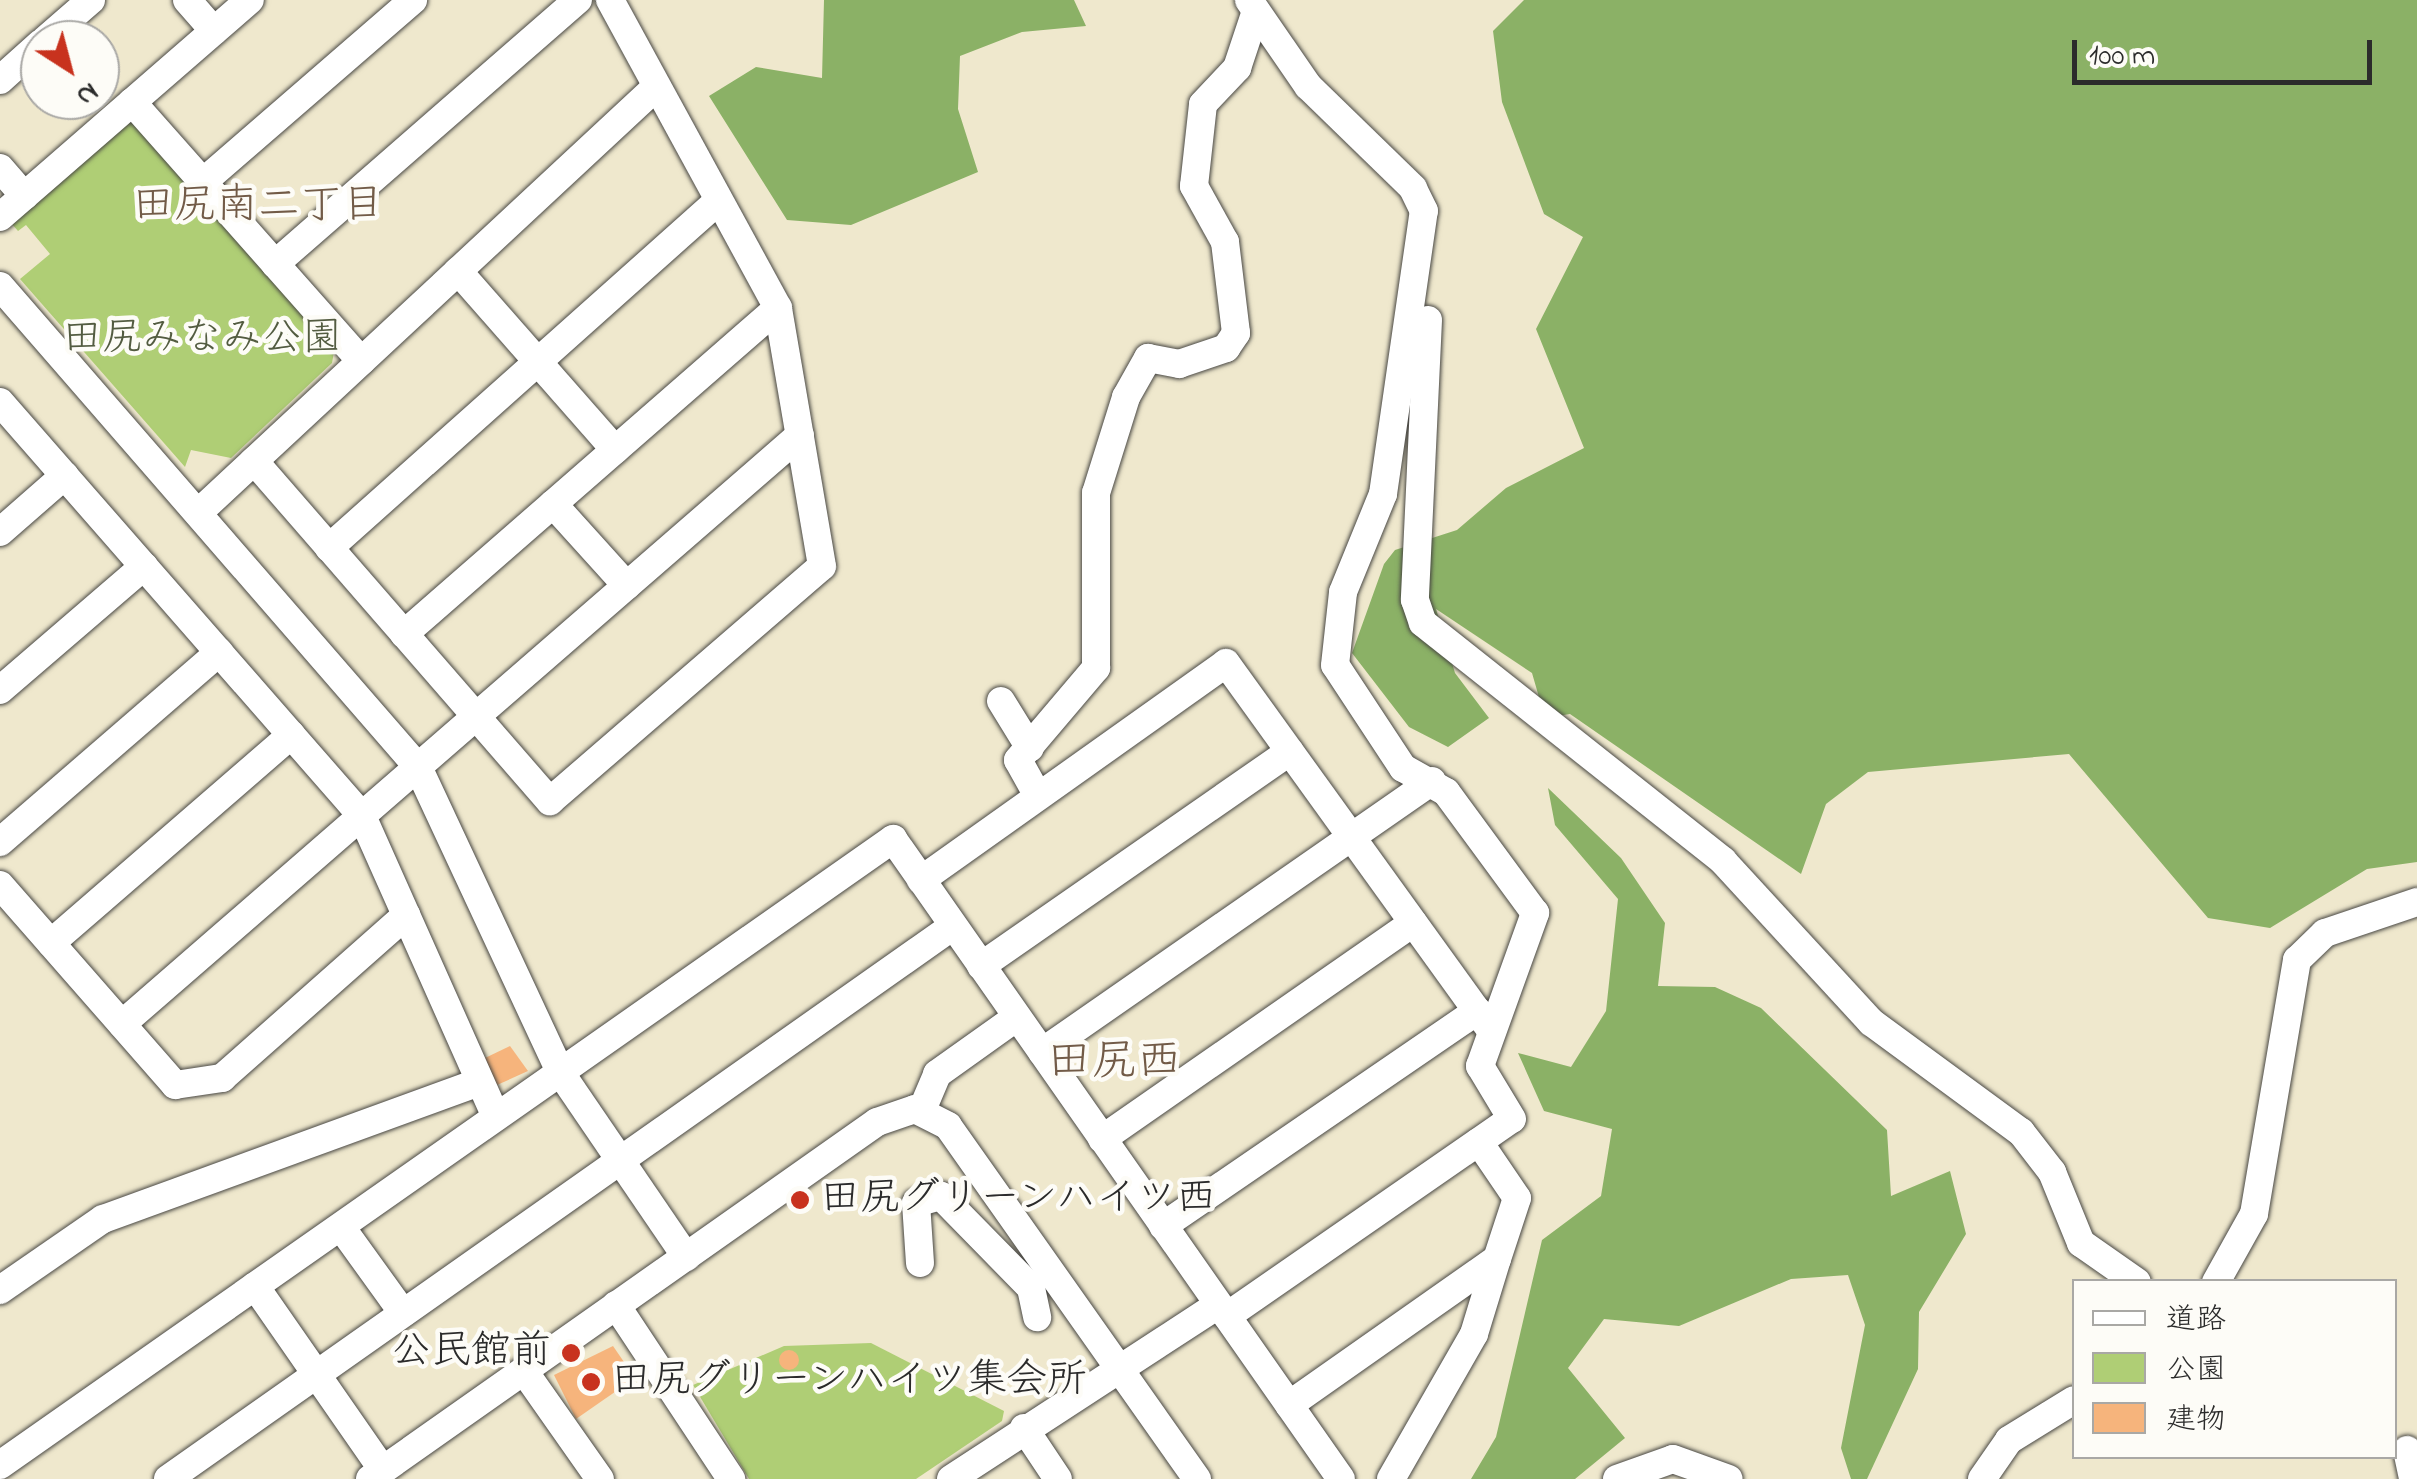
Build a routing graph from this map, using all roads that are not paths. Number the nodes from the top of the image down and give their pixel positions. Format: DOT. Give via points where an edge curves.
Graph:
graph roads {
  1 [pos="91,0"];
  2 [pos="187,0"];
  3 [pos="250,0"];
  4 [pos="413,0"];
  5 [pos="578,0"];
  6 [pos="610,0"];
  7 [pos="1252,6"];
  8 [pos="68,20"];
  9 [pos="214,30"];
  10 [pos="20,62"];
  11 [pos="0,80"];
  12 [pos="655,88"];
  13 [pos="132,102"];
  14 [pos="0,168"];
  15 [pos="203,182"];
  16 [pos="24,196"];
  17 [pos="718,201"];
  18 [pos="1424,212"];
  19 [pos="0,217"];
  20 [pos="276,264"];
  21 [pos="458,271"];
  22 [pos="0,286"];
  23 [pos="778,308"];
  24 [pos="361,361"];
  25 [pos="538,362"];
  26 [pos="0,402"];
  27 [pos="800,436"];
  28 [pos="615,450"];
  29 [pos="254,461"];
  30 [pos="65,476"];
  31 [pos="553,504"];
  32 [pos="198,513"];
  33 [pos="0,532"];
  34 [pos="329,548"];
  35 [pos="144,566"];
  36 [pos="627,586"];
  37 [pos="404,634"];
  38 [pos="219,652"];
  39 [pos="0,690"];
  40 [pos="1002,701"];
  41 [pos="476,717"];
  42 [pos="291,735"];
  43 [pos="1030,748"];
  44 [pos="1290,750"];
  45 [pos="418,767"];
  46 [pos="1432,781"];
  47 [pos="1038,796"];
  48 [pos="362,816"];
  49 [pos="1352,837"];
  50 [pos="0,842"];
  51 [pos="921,880"];
  52 [pos="0,885"];
  53 [pos="2417,902"];
  54 [pos="406,916"];
  55 [pos="1413,923"];
  56 [pos="953,926"];
  57 [pos="51,943"];
  58 [pos="981,966"];
  59 [pos="1017,1017"];
  60 [pos="1484,1021"];
  61 [pos="122,1024"];
  62 [pos="1042,1052"];
  63 [pos="560,1072"];
  64 [pos="480,1082"];
  65 [pos="922,1110"];
  66 [pos="496,1118"];
  67 [pos="1102,1138"];
  68 [pos="1479,1142"];
  69 [pos="620,1161"];
  70 [pos="340,1226"];
  71 [pos="1163,1226"];
  72 [pos="686,1257"];
  73 [pos="1497,1259"];
  74 [pos="920,1263"];
  75 [pos="2133,1279"];
  76 [pos="2218,1279"];
  77 [pos="254,1286"];
  78 [pos="0,1290"];
  79 [pos="616,1305"];
  80 [pos="1223,1311"];
  81 [pos="403,1313"];
  82 [pos="1037,1318"];
  83 [pos="1118,1367"];
  84 [pos="524,1371"];
  85 [pos="316,1374"];
  86 [pos="2072,1401"];
  87 [pos="1289,1405"];
  88 [pos="1024,1428"];
  89 [pos="2406,1450"];
  90 [pos="0,1465"];
  91 [pos="376,1474"];
  92 [pos="587,1474"];
  93 [pos="168,1479"];
  94 [pos="731,1479"];
  95 [pos="951,1479"];
  96 [pos="1058,1479"];
  97 [pos="1197,1479"];
  98 [pos="1341,1479"];
  99 [pos="1390,1479"];
  100 [pos="1616,1479"];
  101 [pos="1729,1479"];
  102 [pos="1982,1479"];
  103 [pos="2413,1479"];
  1 -- 8 [label="street"];
  2 -- 9 [label="street"];
  3 -- 9 [label="street"];
  4 -- 15 [label="street"];
  5 -- 20 [label="street"];
  6 -- 12 [label="street"];
  7 -- 18 [label="street" via="1308,86 1414,188"];
  7 -- 43 [label="street" via="1238,68 1204,104 1194,186 1225,242 1236,333 1226,348 1179,364 1161,355 1140,365 1096,493 1096,668"];
  9 -- 13 [label="street"];
  10 -- 11 [label="street"];
  12 -- 17 [label="street"];
  12 -- 21 [label="street"];
  13 -- 15 [label="street"];
  13 -- 16 [label="street"];
  14 -- 16 [label="street"];
  15 -- 20 [label="street"];
  16 -- 19 [label="street"];
  17 -- 23 [label="street"];
  17 -- 25 [label="street"];
  18 -- 46 [label="street" via="1383,494 1343,592 1335,665 1402,768"];
  18 -- 75 [label="street" via="1438,243 1416,600 1424,623 1723,862 1871,1022 2021,1132 2052,1172 2081,1244"];
  20 -- 24 [label="street"];
  21 -- 24 [label="street"];
  21 -- 25 [label="street"];
  22 -- 32 [label="street"];
  23 -- 27 [label="street"];
  23 -- 28 [label="street"];
  24 -- 29 [label="street"];
  25 -- 28 [label="street"];
  25 -- 34 [label="street"];
  26 -- 30 [label="street"];
  27 -- 36 [label="street"];
  27 -- 41 [label="street" via="822,566 806,580 550,801"];
  28 -- 31 [label="street"];
  29 -- 32 [label="street"];
  29 -- 34 [label="street"];
  30 -- 33 [label="street"];
  30 -- 35 [label="street"];
  31 -- 36 [label="street"];
  31 -- 37 [label="street"];
  32 -- 45 [label="street"];
  34 -- 37 [label="street"];
  35 -- 38 [label="street"];
  35 -- 39 [label="street"];
  36 -- 41 [label="street"];
  37 -- 41 [label="street"];
  38 -- 42 [label="street"];
  38 -- 50 [label="street"];
  40 -- 43 [label="street"];
  41 -- 45 [label="street"];
  42 -- 48 [label="street"];
  42 -- 57 [label="street"];
  43 -- 47 [label="street" via="1020,770"];
  44 -- 47 [label="street" via="1226,662"];
  44 -- 49 [label="street"];
  44 -- 58 [label="street"];
  45 -- 48 [label="street"];
  45 -- 63 [label="street"];
  46 -- 49 [label="street"];
  46 -- 60 [label="street" via="1536,912"];
  47 -- 51 [label="street"];
  48 -- 54 [label="street"];
  48 -- 61 [label="street"];
  49 -- 55 [label="street"];
  49 -- 62 [label="street"];
  51 -- 56 [label="street"];
  51 -- 63 [label="street" via="892,840"];
  52 -- 57 [label="street"];
  53 -- 76 [label="street" via="2333,928 2297,960 2256,1204"];
  54 -- 61 [label="street" via="222,1078 175,1085"];
  54 -- 64 [label="street"];
  55 -- 60 [label="street"];
  55 -- 67 [label="street"];
  56 -- 58 [label="street"];
  56 -- 69 [label="street"];
  57 -- 61 [label="street"];
  58 -- 59 [label="street"];
  59 -- 62 [label="street"];
  59 -- 65 [label="street" via="937,1074"];
  60 -- 68 [label="street" via="1480,1066 1512,1119"];
  60 -- 71 [label="street"];
  62 -- 67 [label="street"];
  63 -- 66 [label="street"];
  63 -- 69 [label="street"];
  64 -- 66 [label="street"];
  64 -- 78 [label="street" via="103,1219"];
  65 -- 72 [label="street" via="877,1122"];
  65 -- 83 [label="street" via="948,1126"];
  66 -- 70 [label="street"];
  67 -- 71 [label="street"];
  68 -- 73 [label="street" via="1517,1198"];
  68 -- 80 [label="street"];
  69 -- 72 [label="street"];
  69 -- 81 [label="street"];
  70 -- 77 [label="street"];
  70 -- 81 [label="street"];
  71 -- 80 [label="street"];
  72 -- 79 [label="street"];
  73 -- 87 [label="street"];
  73 -- 99 [label="street" via="1474,1334"];
  74 -- 82 [label="street" via="916,1203 940,1196 1035,1285"];
  77 -- 85 [label="street"];
  77 -- 90 [label="street"];
  79 -- 84 [label="street"];
  79 -- 94 [label="street"];
  80 -- 83 [label="street"];
  80 -- 87 [label="street"];
  81 -- 85 [label="street"];
  83 -- 88 [label="street"];
  83 -- 97 [label="street"];
  84 -- 91 [label="street"];
  84 -- 92 [label="street"];
  85 -- 91 [label="street"];
  85 -- 93 [label="street"];
  86 -- 102 [label="street" via="2009,1440"];
  87 -- 98 [label="street"];
  88 -- 95 [label="street"];
  88 -- 96 [label="street"];
  89 -- 103 [label="street"];
  100 -- 101 [label="street" via="1673,1459"];
}
